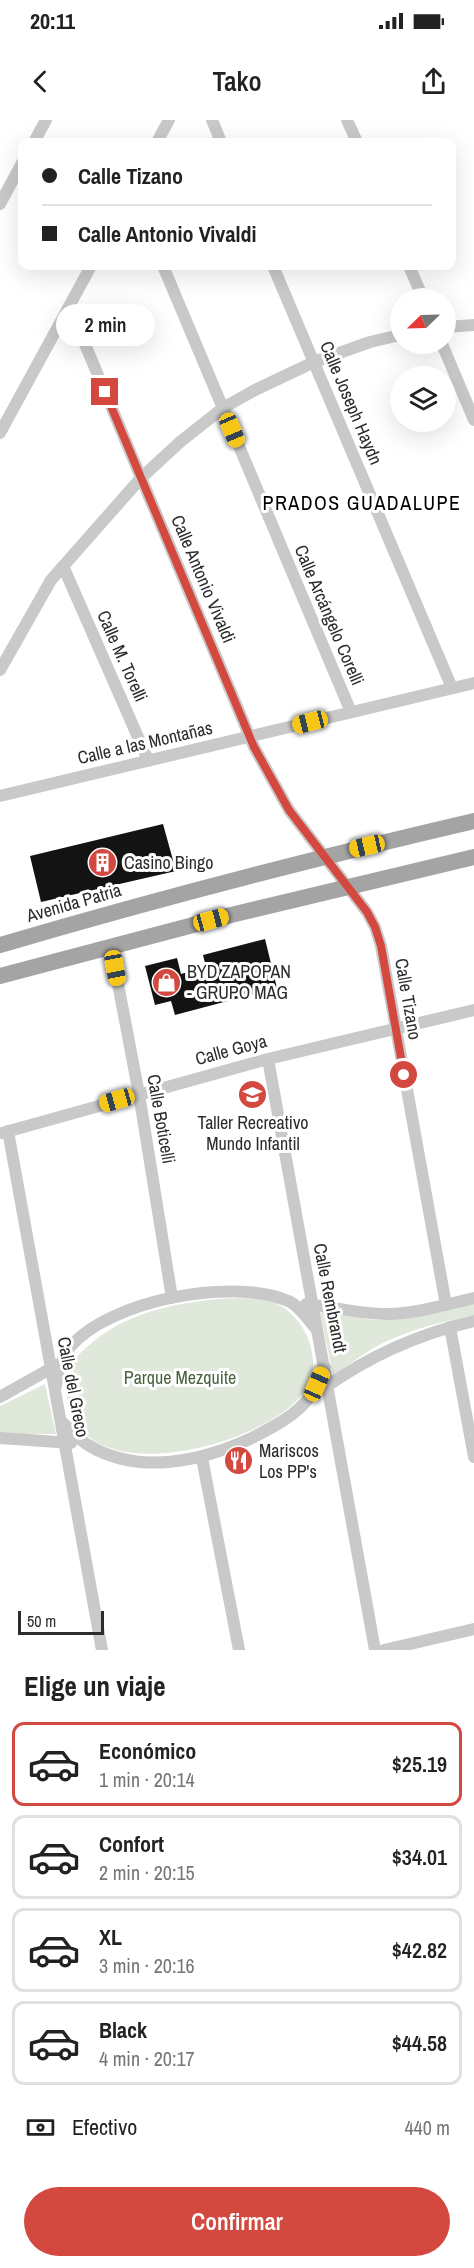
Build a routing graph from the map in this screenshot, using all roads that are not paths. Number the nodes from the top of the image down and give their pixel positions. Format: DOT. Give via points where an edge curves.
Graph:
graph roads {
  1 [pos="46,120"];
  2 [pos="169,120"];
  3 [pos="212,120"];
  4 [pos="347,120"];
  5 [pos="36,138"];
  6 [pos="159,138"];
  7 [pos="219,138"];
  8 [pos="355,138"];
  9 [pos="18,170"];
  10 [pos="0,204"];
  11 [pos="89,270"];
  12 [pos="165,270"];
  13 [pos="275,270"];
  14 [pos="411,270"];
  15 [pos="419,288"];
  16 [pos="69,306"];
  17 [pos="474,325"];
  18 [pos="456,326"];
  19 [pos="390,337"];
  20 [pos="446,354"];
  21 [pos="314,362"];
  22 [pos="223,408"];
  23 [pos="4,416"];
  24 [pos="474,420"];
  25 [pos="0,434"];
  26 [pos="141,478"];
  27 [pos="63,566"];
  28 [pos="0,670"];
  29 [pos="474,683"];
  30 [pos="452,688"];
  31 [pos="351,712"];
  32 [pos="250,736"];
  33 [pos="148,760"];
  34 [pos="0,796"];
  35 [pos="474,821"];
  36 [pos="324,856"];
  37 [pos="474,857"];
  38 [pos="348,887"];
  39 [pos="0,945"];
  40 [pos="111,947"];
  41 [pos="0,976"];
  42 [pos="474,1010"];
  43 [pos="396,1029"];
  44 [pos="268,1059"];
  45 [pos="139,1094"];
  46 [pos="4,1132"];
  47 [pos="172,1298"];
  48 [pos="474,1298"];
  49 [pos="291,1302"];
  50 [pos="312,1304"];
  51 [pos="446,1305"];
  52 [pos="474,1321"];
  53 [pos="450,1327"];
  54 [pos="317,1331"];
  55 [pos="55,1365"];
  56 [pos="325,1367"];
  57 [pos="328,1385"];
  58 [pos="0,1397"];
  59 [pos="308,1400"];
  60 [pos="60,1420"];
  61 [pos="0,1438"];
  62 [pos="65,1443"];
  63 [pos="88,1445"];
  64 [pos="474,1457"];
  65 [pos="202,1458"];
  66 [pos="474,1629"];
  67 [pos="102,1650"];
  68 [pos="239,1650"];
  69 [pos="375,1650"];
  70 [pos="384,1650"];
  1 -- 5 [label="street"];
  2 -- 6 [label="street"];
  3 -- 7 [label="street"];
  4 -- 8 [label="street"];
  9 -- 10 [label="street"];
  11 -- 16 [label="street"];
  12 -- 22 [label="street, Calle Arcángelo Corelli"];
  13 -- 21 [label="street, Calle Joseph Haydn"];
  14 -- 15 [label="street"];
  16 -- 23 [label="street"];
  16 -- 26 [label="street, Calle Antonio Vivaldi"];
  17 -- 18 [label="street"];
  19 -- 21 [label="street"];
  20 -- 24 [label="street"];
  21 -- 22 [label="street"];
  21 -- 30 [label="street, Calle Joseph Haydn"];
  22 -- 26 [label="street"];
  22 -- 31 [label="street, Calle Arcángelo Corelli"];
  23 -- 25 [label="street"];
  26 -- 27 [label="street"];
  26 -- 32 [label="street, Calle Antonio Vivaldi"];
  27 -- 28 [label="street" via="51,580"];
  27 -- 33 [label="street, Calle M. Torelli"];
  29 -- 30 [label="street, Calle a las Montañas"];
  30 -- 31 [label="street, Calle a las Montañas"];
  31 -- 32 [label="street, Calle a las Montañas"];
  32 -- 33 [label="street, Calle a las Montañas"];
  32 -- 36 [label="street, Calle Antonio Vivaldi" via="289,810"];
  33 -- 34 [label="street, Calle a las Montañas"];
  35 -- 36 [label="main road, Avenida Patria"];
  36 -- 38 [label="street, Calle Tizano"];
  36 -- 39 [label="main road, Avenida Patria"];
  37 -- 38 [label="main road"];
  38 -- 40 [label="main road"];
  38 -- 43 [label="street, Calle Tizano" via="375,927"];
  40 -- 41 [label="main road"];
  40 -- 45 [label="street, Calle Boticelli"];
  42 -- 43 [label="street, Calle Goya"];
  43 -- 44 [label="street, Calle Goya"];
  43 -- 51 [label="street, Calle Tizano"];
  44 -- 45 [label="street, Calle Goya"];
  44 -- 50 [label="street, Calle Rembrandt"];
  45 -- 46 [label="street, Calle Goya"];
  45 -- 47 [label="street, Calle Boticelli"];
  46 -- 55 [label="street, Calle del Greco"];
  47 -- 49 [label="street" via="238,1292"];
  47 -- 55 [label="street" via="120,1314 94,1328"];
  48 -- 51 [label="street"];
  49 -- 50 [label="street"];
  49 -- 54 [label="street"];
  50 -- 51 [label="street" via="391,1314"];
  50 -- 54 [label="street, Calle Rembrandt"];
  52 -- 53 [label="street"];
  53 -- 57 [label="street" via="388,1349"];
  53 -- 64 [label="street"];
  54 -- 56 [label="street, Calle Rembrandt"];
  55 -- 58 [label="street"];
  55 -- 60 [label="street, Calle del Greco"];
  56 -- 57 [label="street, Calle Rembrandt"];
  56 -- 59 [label="street"];
  57 -- 59 [label="street"];
  57 -- 69 [label="street, Calle Rembrandt"];
  59 -- 65 [label="street" via="276,1425"];
  60 -- 62 [label="street, Calle del Greco"];
  60 -- 63 [label="street"];
  61 -- 62 [label="street"];
  62 -- 63 [label="street"];
  62 -- 67 [label="street, Calle del Greco"];
  63 -- 65 [label="street" via="141,1462"];
  65 -- 68 [label="street"];
  66 -- 70 [label="street"];
}
